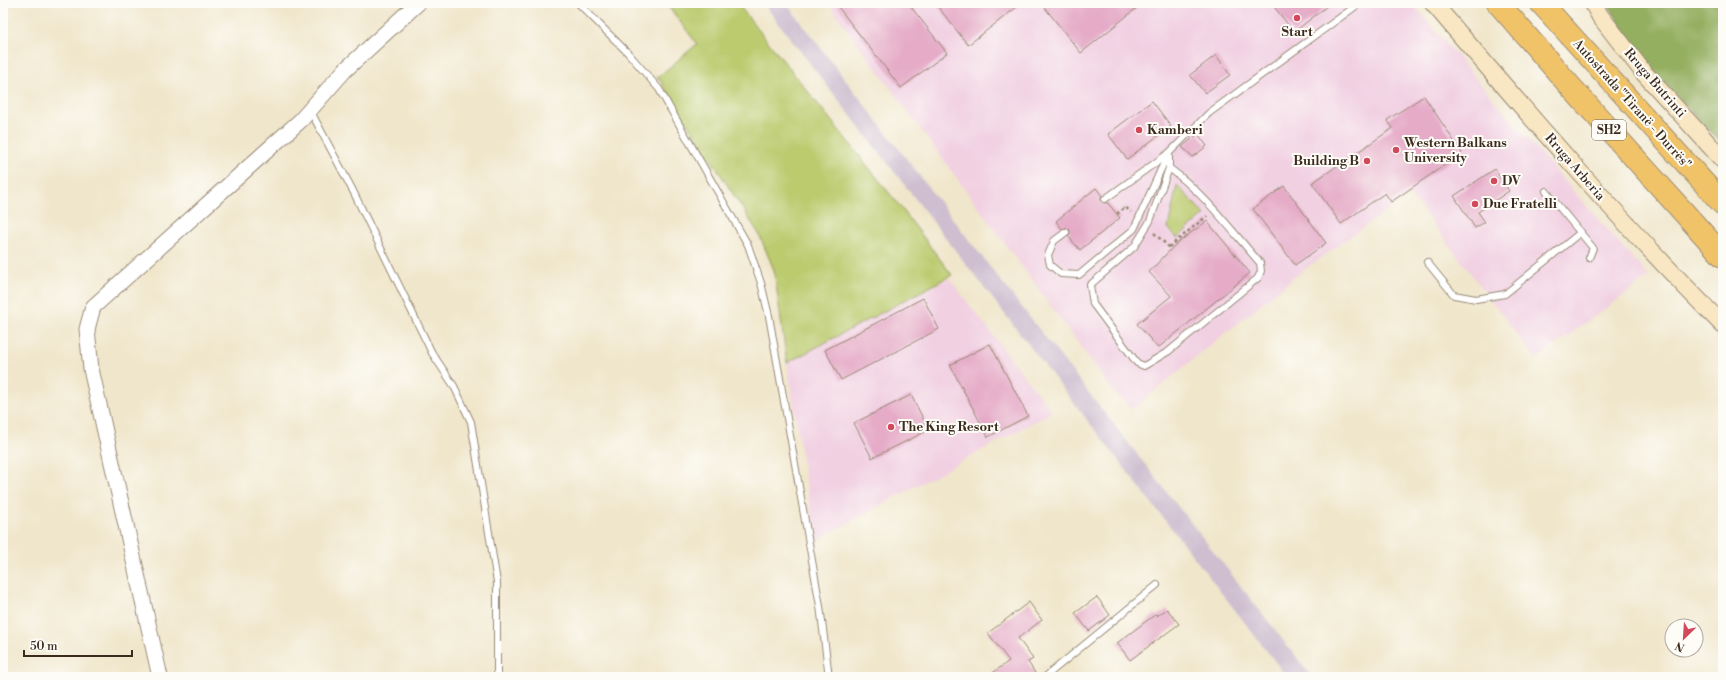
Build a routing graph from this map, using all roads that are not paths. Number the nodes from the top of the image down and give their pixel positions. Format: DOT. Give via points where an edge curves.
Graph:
graph roads {
  1 [pos="418,3"];
  2 [pos="578,3"];
  3 [pos="1360,3"];
  4 [pos="1433,3"];
  5 [pos="1498,3"];
  6 [pos="1541,3"];
  7 [pos="1593,3"];
  8 [pos="310,110"];
  9 [pos="1169,153"];
  10 [pos="1723,160"];
  11 [pos="1168,168"];
  12 [pos="1546,191"];
  13 [pos="1105,199"];
  14 [pos="1723,204"];
  15 [pos="1066,232"];
  16 [pos="1581,232"];
  17 [pos="1723,256"];
  18 [pos="1589,258"];
  19 [pos="1427,262"];
  20 [pos="1723,325"];
  21 [pos="1157,585"];
  22 [pos="160,677"];
  23 [pos="497,677"];
  24 [pos="829,677"];
  25 [pos="1045,677"];
  1 -- 8 [label="street" via="345,70"];
  2 -- 24 [label="lane" via="659,89 748,245 762,282 820,606"];
  3 -- 9 [label="lane" via="1209,113"];
  4 -- 20 [label="main road, Rruga Arberia" via="1595,191"];
  5 -- 17 [label="highway, SH2"];
  6 -- 14 [label="highway, Autostrada \"Tiranë - Durrës\" / SH2"];
  7 -- 10 [label="main road, Rruga Butrinti" via="1644,73"];
  8 -- 22 [label="street" via="93,307 87,329 91,369"];
  8 -- 23 [label="lane" via="353,191 432,353 454,386 471,422 497,582"];
  9 -- 11 [label="lane"];
  9 -- 13 [label="lane"];
  9 -- 15 [label="lane" via="1134,229 1079,275 1061,274 1050,265 1048,255 1054,241"];
  11 -- 11 [label="lane" via="1187,181 1260,263 1261,271 1258,278 1169,351 1144,366 1137,363 1093,304 1090,285 1134,247 1150,221"];
  12 -- 16 [label="lane"];
  16 -- 18 [label="lane" via="1594,248"];
  16 -- 19 [label="lane" via="1505,294 1476,299 1454,295"];
  21 -- 25 [label="lane"];
}
